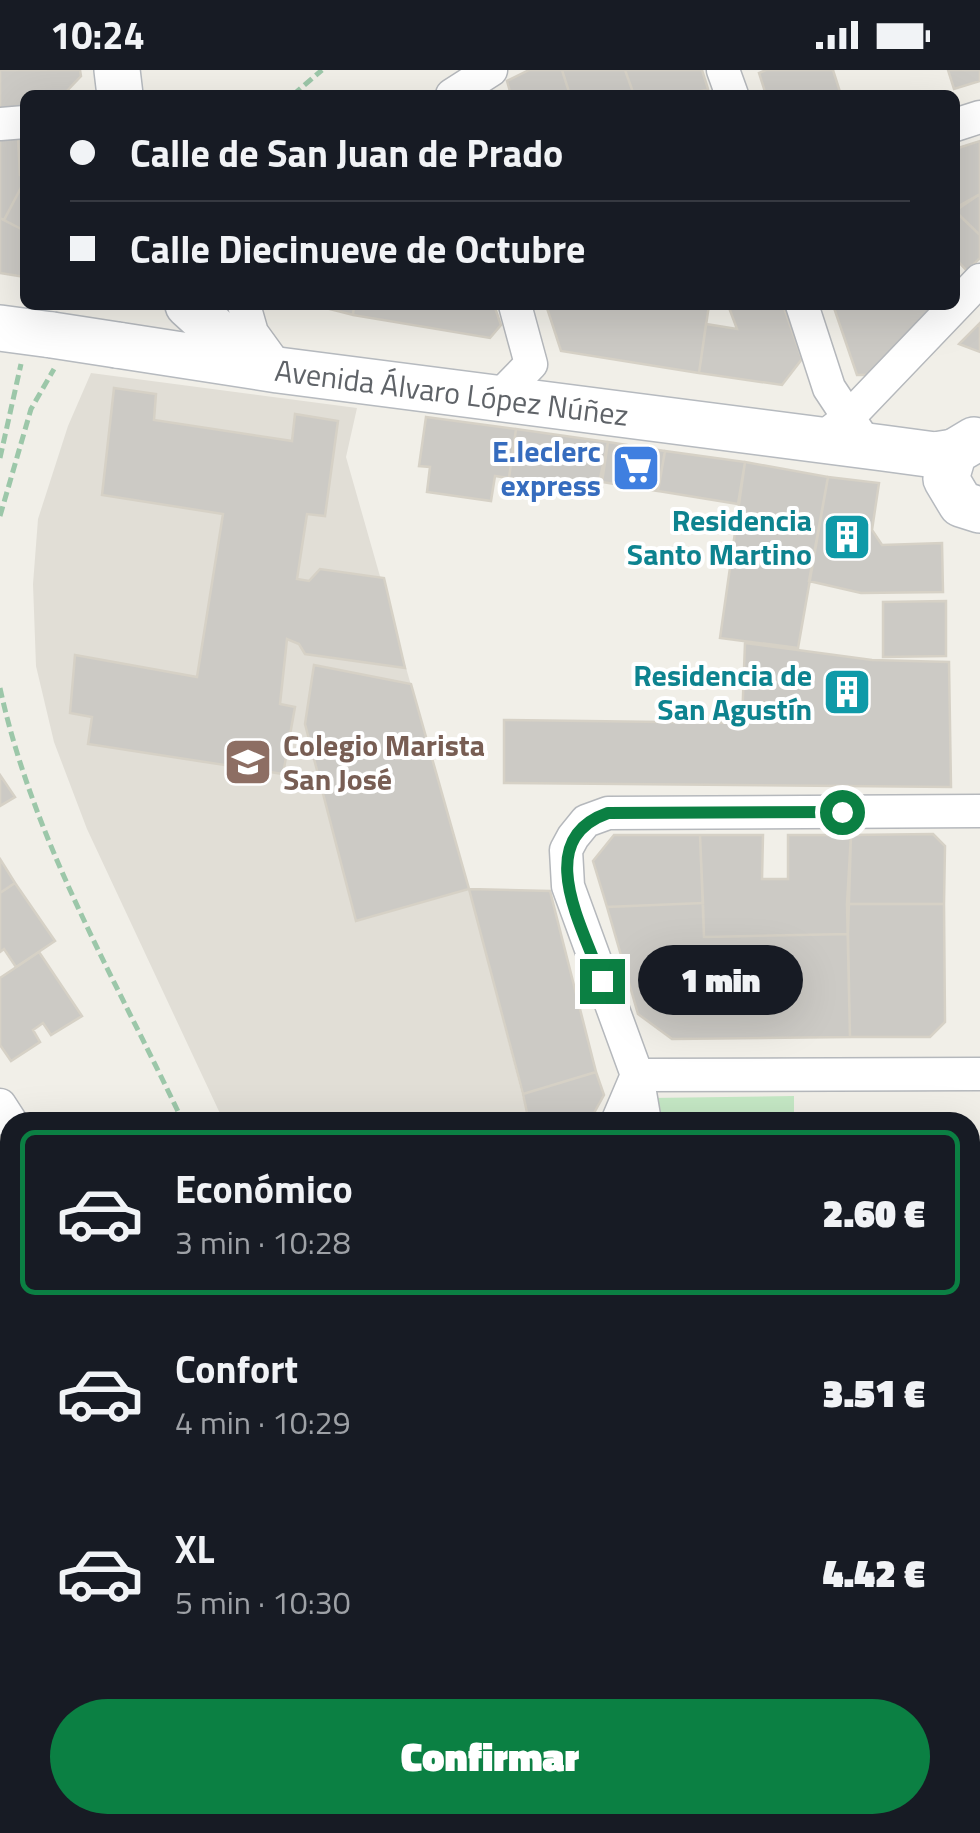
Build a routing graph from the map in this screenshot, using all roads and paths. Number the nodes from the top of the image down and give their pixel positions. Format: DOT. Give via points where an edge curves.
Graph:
graph roads {
  1 [pos="322,70"];
  2 [pos="491,70"];
  3 [pos="299,90"];
  4 [pos="461,90"];
  5 [pos="980,280"];
  6 [pos="960,306"];
  7 [pos="193,310"];
  8 [pos="245,310"];
  9 [pos="516,310"];
  10 [pos="804,310"];
  11 [pos="957,310"];
  12 [pos="34,344"];
  13 [pos="278,370"];
  14 [pos="499,397"];
  15 [pos="859,439"];
  16 [pos="0,458"];
  17 [pos="967,488"];
  18 [pos="0,516"];
  19 [pos="0,688"];
  20 [pos="980,811"];
  21 [pos="980,1074"];
  22 [pos="637,1075"];
  23 [pos="178,1112"];
  24 [pos="621,1112"];
  25 [pos="643,1112"];
  1 -- 3 [label="path"];
  2 -- 4 [label="street"];
  5 -- 6 [label="street"];
  7 -- 13 [label="main road"];
  8 -- 13 [label="street" via="252,333"];
  9 -- 14 [label="street" via="531,364"];
  10 -- 15 [label="street" via="829,388"];
  11 -- 15 [label="street"];
  12 -- 13 [label="main road, Avenida Álvaro López Núñez, bridge" via="117,344"];
  12 -- 16 [label="path"];
  12 -- 18 [label="path" via="31,409"];
  13 -- 14 [label="main road, Avenida Álvaro López Núñez"];
  14 -- 15 [label="main road, Avenida Álvaro López Núñez"];
  15 -- 17 [label="main road, Avenida Álvaro López Núñez" via="935,455"];
  19 -- 23 [label="path" via="39,814"];
  20 -- 22 [label="street" via="608,813 586,820 566,850 568,886"];
  21 -- 22 [label="street"];
  22 -- 24 [label="street"];
  22 -- 25 [label="street"];
}
